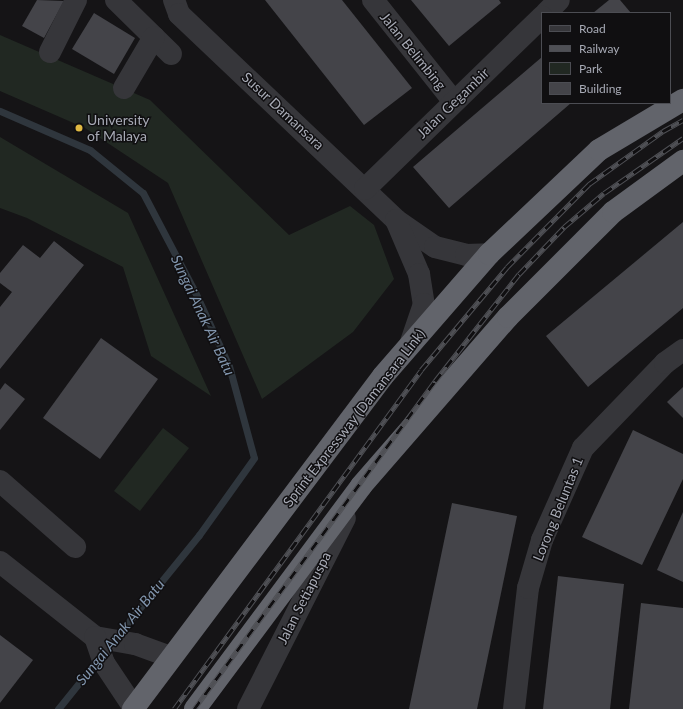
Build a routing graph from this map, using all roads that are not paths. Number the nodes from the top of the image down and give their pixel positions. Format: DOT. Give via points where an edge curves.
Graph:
graph roads {
  1 [pos="76,0"];
  2 [pos="116,0"];
  3 [pos="174,0"];
  4 [pos="372,0"];
  5 [pos="559,0"];
  6 [pos="547,12"];
  7 [pos="541,18"];
  8 [pos="154,37"];
  9 [pos="50,52"];
  10 [pos="171,54"];
  11 [pos="124,88"];
  12 [pos="683,100"];
  13 [pos="454,102"];
  14 [pos="683,161"];
  15 [pos="365,189"];
  16 [pos="396,220"];
  17 [pos="489,254"];
  18 [pos="411,342"];
  19 [pos="683,350"];
  20 [pos="0,481"];
  21 [pos="361,486"];
  22 [pos="74,547"];
  23 [pos="0,562"];
  24 [pos="105,645"];
  25 [pos="171,657"];
  26 [pos="134,708"];
  27 [pos="195,709"];
  28 [pos="248,709"];
  29 [pos="514,709"];
  1 -- 9 [label="street"];
  2 -- 8 [label="street"];
  3 -- 15 [label="street, Susur Damansara" via="180,14"];
  4 -- 13 [label="street, Jalan Belimbing"];
  5 -- 6 [label="street"];
  7 -- 13 [label="street, Jalan Gegambir"];
  8 -- 10 [label="street"];
  8 -- 11 [label="street"];
  12 -- 17 [label="highway, Sprint Expressway (Damansara Link)" via="599,150"];
  13 -- 15 [label="street, Jalan Gegambir"];
  14 -- 21 [label="highway" via="613,212 508,317"];
  15 -- 16 [label="street, Susur Damansara"];
  16 -- 17 [label="street, Susur Damansara" via="435,247 466,255"];
  16 -- 18 [label="street, Susur Damansara" via="419,274 424,304"];
  17 -- 18 [label="highway, Sprint Expressway (Damansara Link)"];
  18 -- 25 [label="highway, Sprint Expressway (Damansara Link)"];
  19 -- 29 [label="street, Lorong Beluntas 1" via="665,363 583,448 542,540 528,588"];
  20 -- 22 [label="street"];
  21 -- 27 [label="highway"];
  21 -- 28 [label="street, Jalan Setiapuspa"];
  23 -- 24 [label="street"];
  24 -- 25 [label="street" via="135,644"];
  24 -- 26 [label="street"];
  25 -- 26 [label="highway, Sprint Expressway (Damansara Link)"];
}
